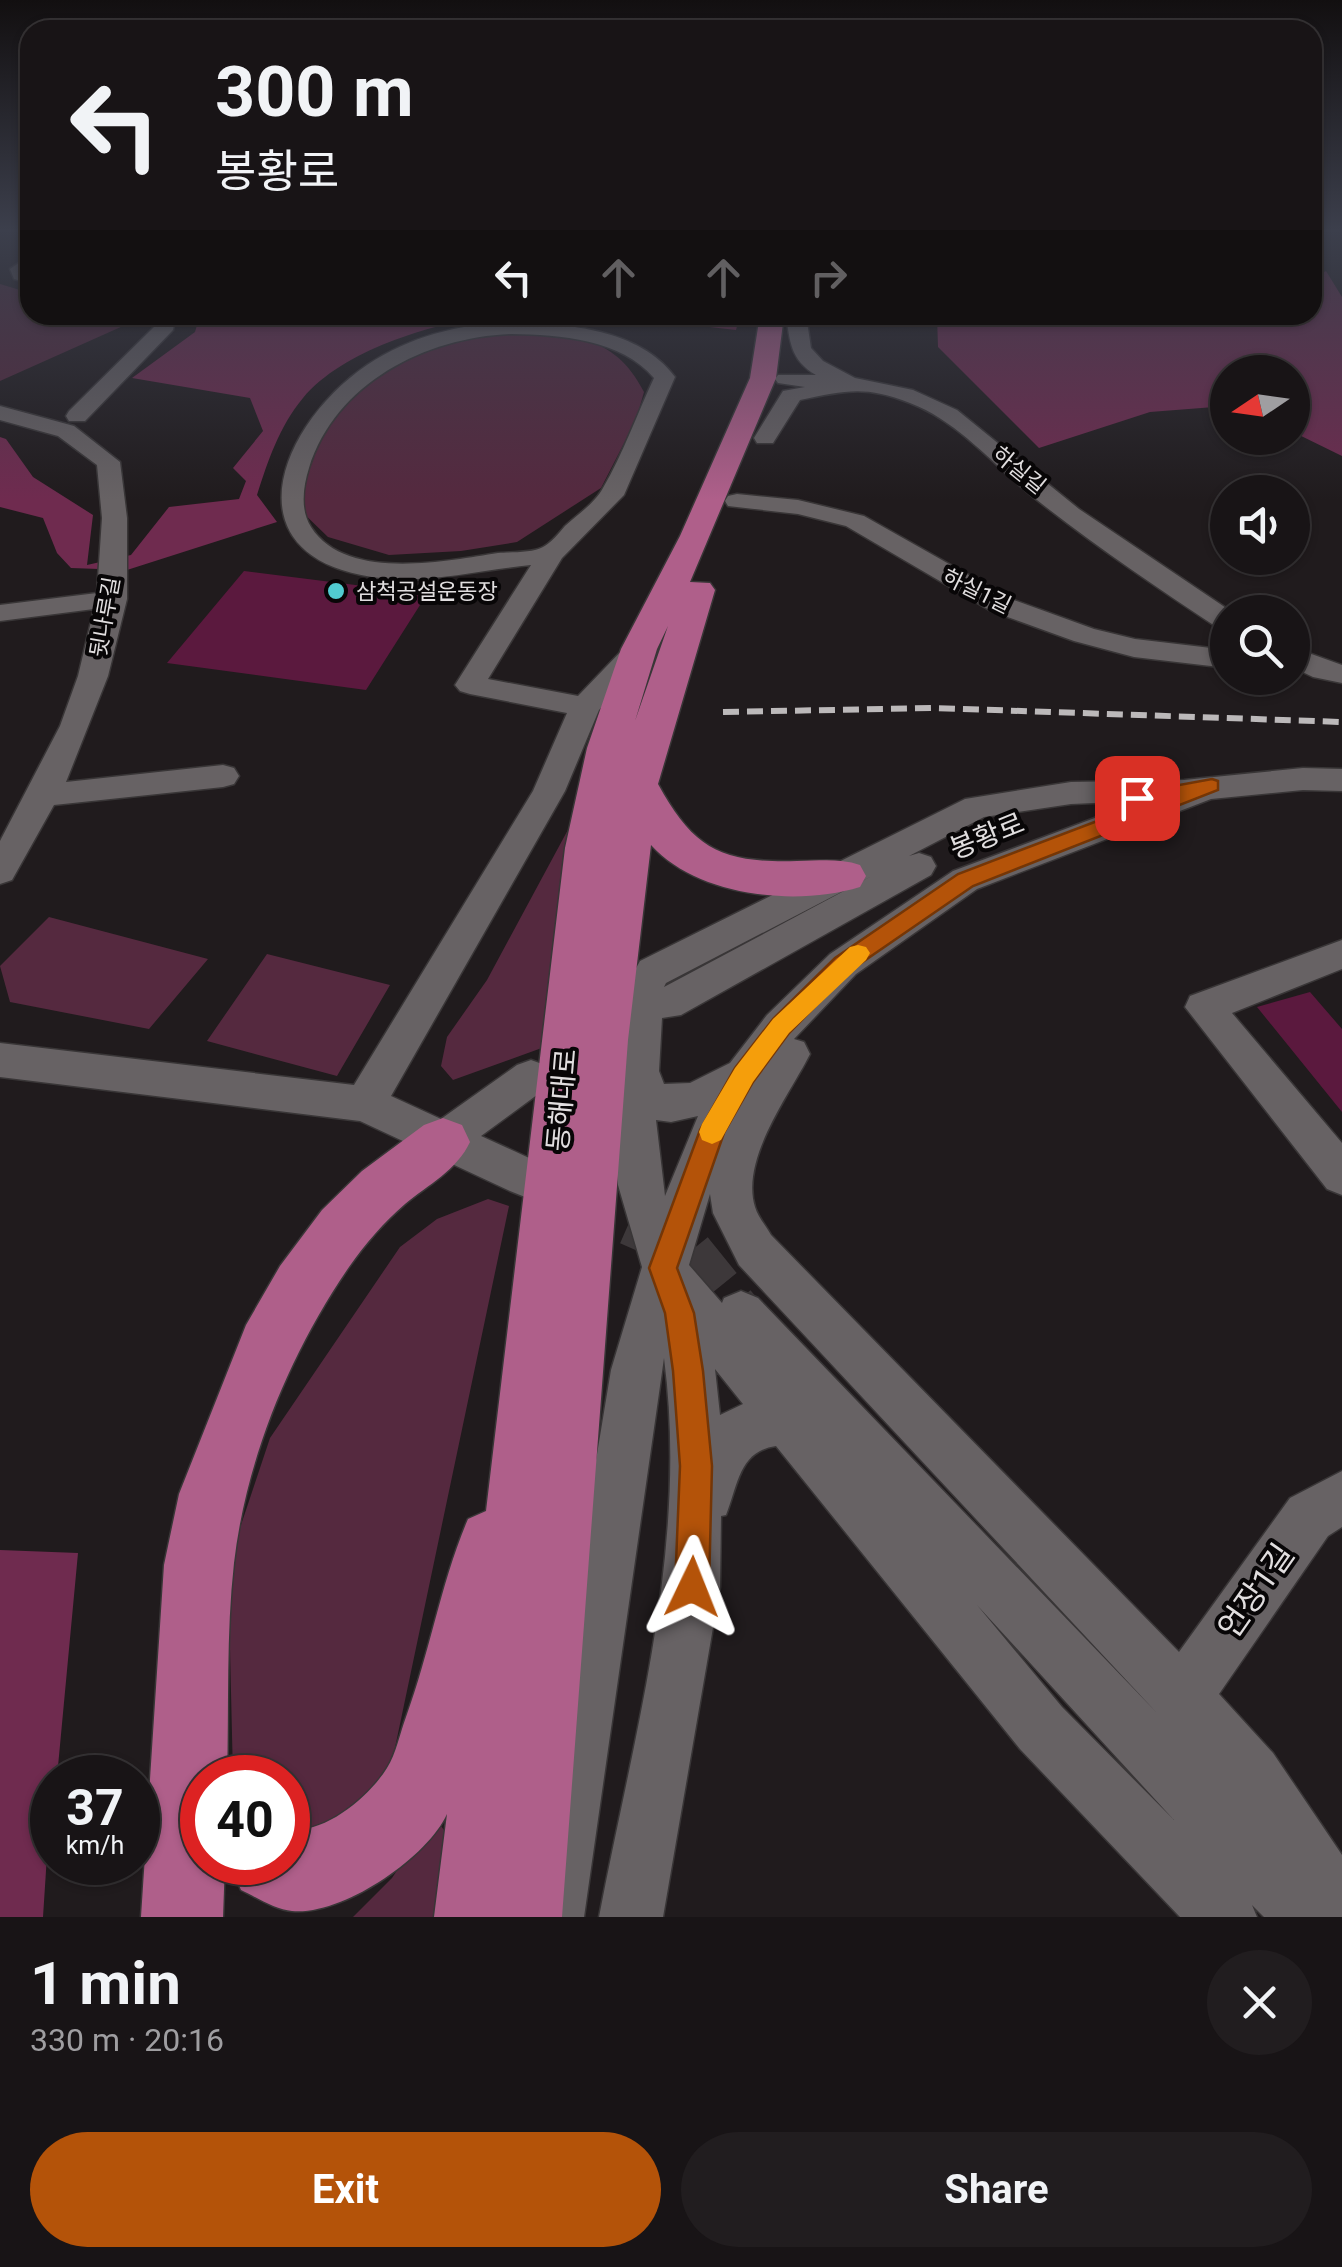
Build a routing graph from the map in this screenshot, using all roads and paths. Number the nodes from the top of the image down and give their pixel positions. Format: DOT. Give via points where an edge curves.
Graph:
graph roads {
  1 [pos="166,325"];
  2 [pos="772,325"];
  3 [pos="791,325"];
  4 [pos="796,325"];
  5 [pos="774,378"];
  6 [pos="866,387"];
  7 [pos="0,413"];
  8 [pos="71,424"];
  9 [pos="765,438"];
  10 [pos="736,502"];
  11 [pos="550,556"];
  12 [pos="113,599"];
  13 [pos="1210,610"];
  14 [pos="0,614"];
  15 [pos="639,649"];
  16 [pos="1210,657"];
  17 [pos="585,707"];
  18 [pos="223,776"];
  19 [pos="1342,780"];
  20 [pos="637,784"];
  21 [pos="1212,786"];
  22 [pos="46,795"];
  23 [pos="0,871"];
  24 [pos="844,876"];
  25 [pos="871,945"];
  26 [pos="1342,954"];
  27 [pos="667,1004"];
  28 [pos="0,1060"];
  29 [pos="640,1075"];
  30 [pos="744,1075"];
  31 [pos="531,1077"];
  32 [pos="364,1104"];
  33 [pos="443,1142"];
  34 [pos="1342,1175"];
  35 [pos="525,1176"];
  36 [pos="663,1268"];
  37 [pos="741,1316"];
  38 [pos="537,1360"];
  39 [pos="788,1418"];
  40 [pos="1342,1497"];
  41 [pos="692,1587"];
  42 [pos="1182,1697"];
  43 [pos="204,1755"];
  44 [pos="310,1868"];
  45 [pos="1342,1912"];
  46 [pos="182,1917"];
  47 [pos="475,1917"];
  48 [pos="521,1917"];
  49 [pos="552,1917"];
  50 [pos="632,1917"];
  51 [pos="1225,1917"];
  52 [pos="1308,1917"];
  1 -- 8 [label="street"];
  2 -- 5 [label="main road, 동해대로"];
  3 -- 5 [label="main road, 동해대로"];
  4 -- 6 [label="street" via="806,358 817,368"];
  5 -- 6 [label="street, 하실길"];
  5 -- 9 [label="main road, 동해대로"];
  5 -- 15 [label="main road, 동해대로"];
  6 -- 9 [label="street" via="791,396"];
  6 -- 13 [label="street, 하실길" via="923,400 962,424 1114,548"];
  7 -- 8 [label="street, 뒷나루길"];
  8 -- 12 [label="street, 뒷나루길" via="108,462 116,504"];
  9 -- 10 [label="main road, 동해대로"];
  10 -- 16 [label="street, 하실1길" via="855,521 1001,605 1134,648"];
  10 -- 20 [label="main road, 동해대로" via="688,611"];
  11 -- 11 [label="street" via="612,495 665,377 649,356 546,328 444,337 390,360 354,386 305,444 292,472 296,525 315,548 348,564 401,570"];
  11 -- 17 [label="street" via="470,685"];
  12 -- 14 [label="street"];
  12 -- 22 [label="street, 뒷나루길" via="92,686"];
  15 -- 17 [label="street"];
  15 -- 38 [label="main road, 동해대로" via="606,748 587,848"];
  17 -- 32 [label="street" via="549,791"];
  18 -- 22 [label="street"];
  19 -- 21 [label="street, 봉황로"];
  20 -- 24 [label="main road" via="665,835 694,858 738,878"];
  20 -- 48 [label="main road, 동해대로" via="603,1040"];
  21 -- 24 [label="street" via="1071,793 977,807"];
  21 -- 25 [label="street" via="966,880"];
  21 -- 27 [label="street, 봉황로" via="992,829"];
  22 -- 23 [label="street, 뒷나루길"];
  24 -- 29 [label="street" via="653,972 644,988"];
  25 -- 30 [label="street" via="781,1026"];
  25 -- 42 [label="street" via="767,1085 732,1180 732,1206 755,1250 804,1304"];
  26 -- 34 [label="street" via="1204,1008"];
  28 -- 32 [label="street"];
  29 -- 30 [label="street" via="654,1102 673,1104 701,1098"];
  29 -- 36 [label="street" via="635,1142"];
  30 -- 36 [label="street" via="713,1130"];
  31 -- 33 [label="street"];
  32 -- 33 [label="street"];
  33 -- 35 [label="street"];
  33 -- 43 [label="main road" via="360,1230 306,1303 238,1444 208,1588"];
  33 -- 46 [label="main road" via="342,1229 301,1286 268,1347 212,1494 199,1565"];
  36 -- 39 [label="street"];
  36 -- 41 [label="street" via="688,1371 696,1466"];
  36 -- 49 [label="street" via="636,1370"];
  37 -- 52 [label="street"];
  38 -- 44 [label="main road" via="461,1667 416,1792 372,1841 336,1864"];
  38 -- 47 [label="main road, 동해대로"];
  39 -- 41 [label="street" via="739,1431 720,1451"];
  39 -- 51 [label="street" via="1042,1728"];
  40 -- 42 [label="street, 언장1길" via="1308,1517"];
  41 -- 50 [label="street"];
  42 -- 45 [label="street" via="1251,1775"];
}
